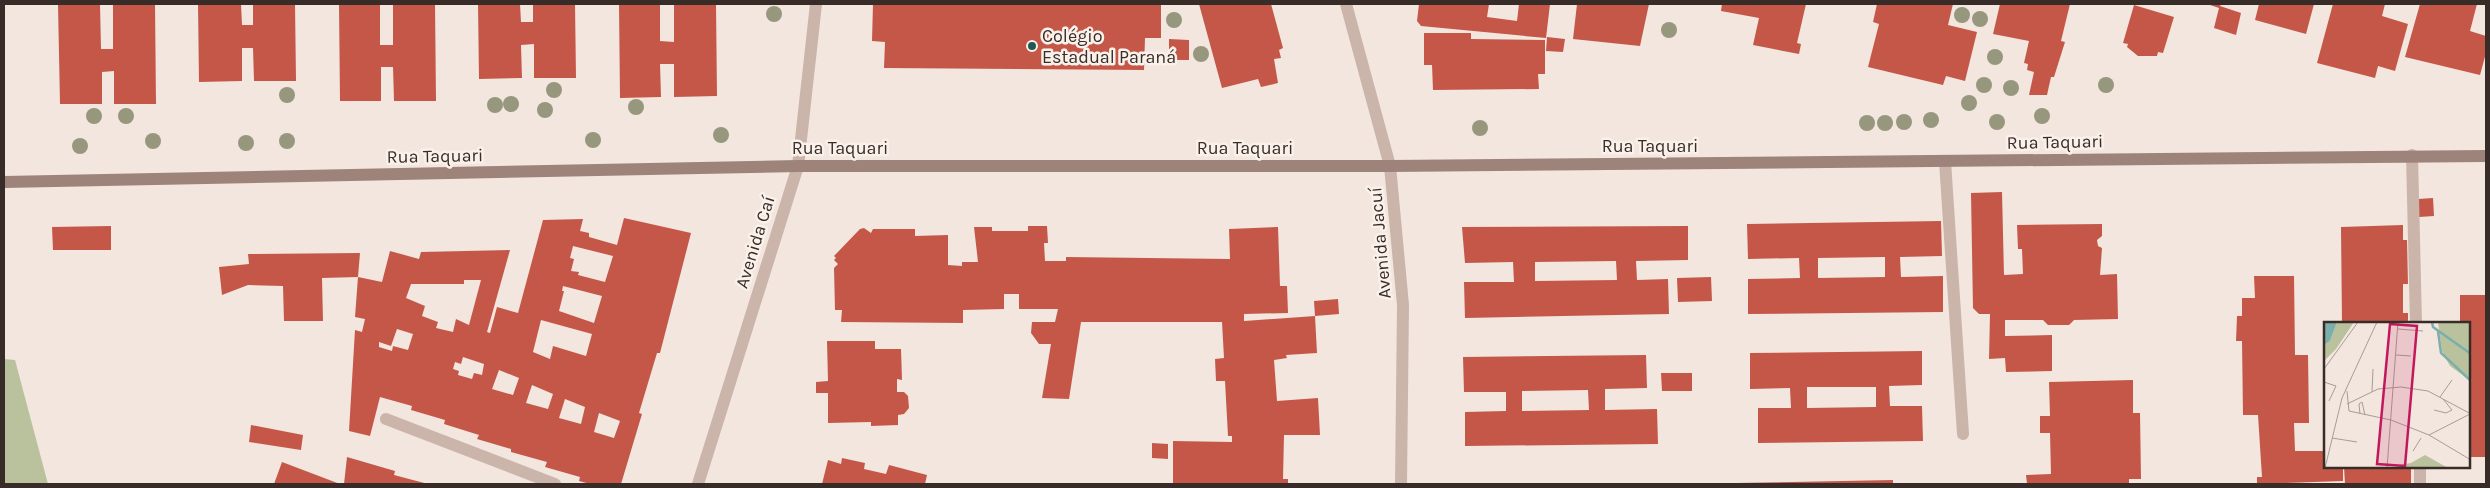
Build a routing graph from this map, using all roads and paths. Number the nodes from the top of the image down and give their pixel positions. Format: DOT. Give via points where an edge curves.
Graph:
graph roads {
  1 [pos="816,4"];
  2 [pos="1346,4"];
  3 [pos="2412,155"];
  4 [pos="2486,156"];
  5 [pos="1945,162"];
  6 [pos="798,166"];
  7 [pos="1390,166"];
  8 [pos="4,182"];
  9 [pos="2416,322"];
  10 [pos="386,419"];
  11 [pos="1963,434"];
  12 [pos="2420,468"];
  13 [pos="555,484"];
  14 [pos="698,484"];
  15 [pos="1401,484"];
  16 [pos="2420,484"];
  1 -- 6 [label="street, Avenida Caí"];
  2 -- 7 [label="street, Avenida Jacuí"];
  3 -- 4 [label="street, Rua Taquari"];
  3 -- 5 [label="street, Rua Taquari"];
  3 -- 9 [label="street"];
  5 -- 7 [label="street, Rua Taquari"];
  5 -- 11 [label="street"];
  6 -- 7 [label="street, Rua Taquari"];
  6 -- 8 [label="street, Rua Taquari"];
  6 -- 14 [label="street, Avenida Caí"];
  7 -- 15 [label="street, Avenida Jacuí" via="1403,305"];
  10 -- 13 [label="street"];
  12 -- 16 [label="street"];
}
